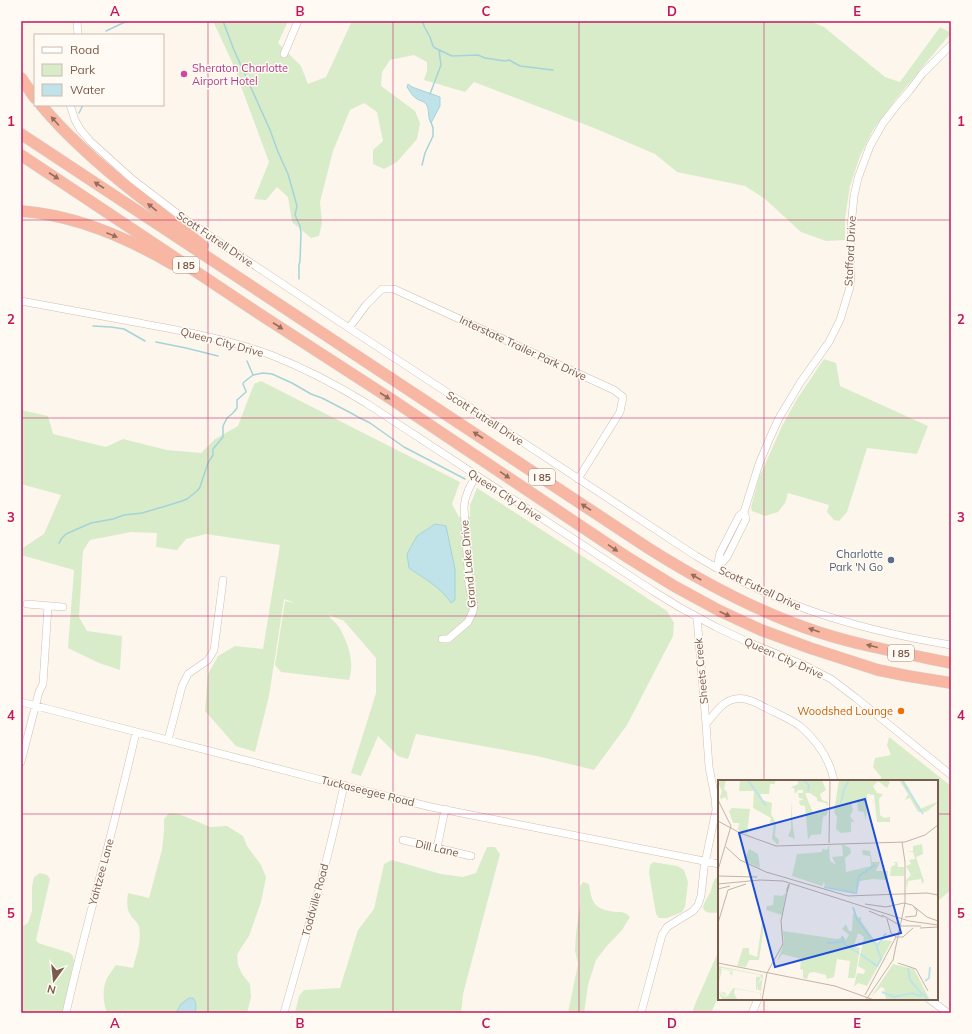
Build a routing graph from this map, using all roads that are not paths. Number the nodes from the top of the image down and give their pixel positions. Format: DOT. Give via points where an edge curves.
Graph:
graph roads {
  1 [pos="77,21"];
  2 [pos="298,21"];
  3 [pos="78,34"];
  4 [pos="951,45"];
  5 [pos="284,54"];
  6 [pos="21,78"];
  7 [pos="34,97"];
  8 [pos="42,106"];
  9 [pos="70,106"];
  10 [pos="21,134"];
  11 [pos="21,155"];
  12 [pos="21,211"];
  13 [pos="248,284"];
  14 [pos="21,301"];
  15 [pos="258,313"];
  16 [pos="349,328"];
  17 [pos="476,476"];
  18 [pos="578,479"];
  19 [pos="716,568"];
  20 [pos="223,580"];
  21 [pos="27,604"];
  22 [pos="48,606"];
  23 [pos="63,607"];
  24 [pos="697,617"];
  25 [pos="442,639"];
  26 [pos="951,645"];
  27 [pos="951,663"];
  28 [pos="908,676"];
  29 [pos="951,683"];
  30 [pos="951,688"];
  31 [pos="21,702"];
  32 [pos="36,706"];
  33 [pos="706,724"];
  34 [pos="136,732"];
  35 [pos="168,740"];
  36 [pos="21,762"];
  37 [pos="951,775"];
  38 [pos="834,780"];
  39 [pos="344,785"];
  40 [pos="445,809"];
  41 [pos="403,840"];
  42 [pos="437,848"];
  43 [pos="471,856"];
  44 [pos="706,861"];
  45 [pos="718,864"];
  46 [pos="758,1000"];
  47 [pos="930,1000"];
  48 [pos="66,1013"];
  49 [pos="284,1013"];
  50 [pos="641,1013"];
  51 [pos="752,1013"];
  52 [pos="948,1013"];
  1 -- 3 [label="street"];
  2 -- 5 [label="street"];
  4 -- 19 [label="street, Stafford Drive" via="922,74 897,105 870,146 854,196 851,228 852,272 840,320 829,342 779,418 759,464 744,512 746,519 727,557"];
  6 -- 7 [label="highway"];
  13 -- 8 [label="highway, one-way" via="106,169 76,143"];
  9 -- 16 [label="street, Scott Futrell Drive" via="75,120 87,137 149,193"];
  13 -- 10 [label="highway, I 85, one-way"];
  11 -- 15 [label="highway, I 85, one-way"];
  12 -- 15 [label="highway, one-way" via="63,217 117,237 153,253"];
  27 -- 13 [label="highway, I 85, one-way" via="818,632 747,604 709,584 648,548"];
  14 -- 17 [label="street, Queen City Drive" via="198,334 270,355 313,373 345,391"];
  15 -- 28 [label="highway, I 85, one-way" via="627,557 702,603 761,630 810,648 878,670"];
  16 -- 18 [label="street, Scott Futrell Drive"];
  16 -- 18 [label="street, Interstate Trailer Park Drive" via="382,289 394,289 614,390 623,397 620,412"];
  17 -- 24 [label="street, Queen City Drive"];
  17 -- 25 [label="street, Grand Lake Drive" via="464,501 473,611 464,626 448,639"];
  18 -- 19 [label="street, Scott Futrell Drive"];
  19 -- 26 [label="street, Scott Futrell Drive" via="757,589 831,618"];
  20 -- 35 [label="street" via="214,650 208,660 188,674 182,686"];
  21 -- 22 [label="street"];
  22 -- 23 [label="street"];
  22 -- 32 [label="street" via="43,684"];
  24 -- 33 [label="street, Sheets Creek"];
  24 -- 37 [label="street, Queen City Drive" via="831,679"];
  28 -- 29 [label="highway, I 85"];
  28 -- 30 [label="highway"];
  31 -- 32 [label="street, Tuckaseegee Road"];
  32 -- 34 [label="street, Tuckaseegee Road"];
  32 -- 36 [label="street"];
  33 -- 38 [label="street" via="722,706 736,698 758,704 792,721 810,736 824,754"];
  33 -- 44 [label="street, Sheets Creek" via="716,810"];
  34 -- 35 [label="street, Tuckaseegee Road"];
  34 -- 48 [label="street, Yahtzee Lane"];
  35 -- 39 [label="street, Tuckaseegee Road"];
  39 -- 40 [label="street, Tuckaseegee Road"];
  39 -- 49 [label="street, Toddville Road"];
  40 -- 42 [label="street"];
  40 -- 44 [label="street, Tuckaseegee Road"];
  41 -- 42 [label="street, Dill Lane"];
  42 -- 43 [label="street, Dill Lane"];
  44 -- 45 [label="street, Tuckaseegee Road"];
  44 -- 50 [label="street, Sheets Creek" via="698,905 667,926 662,935"];
  46 -- 51 [label="street"];
  47 -- 52 [label="street"];
}
